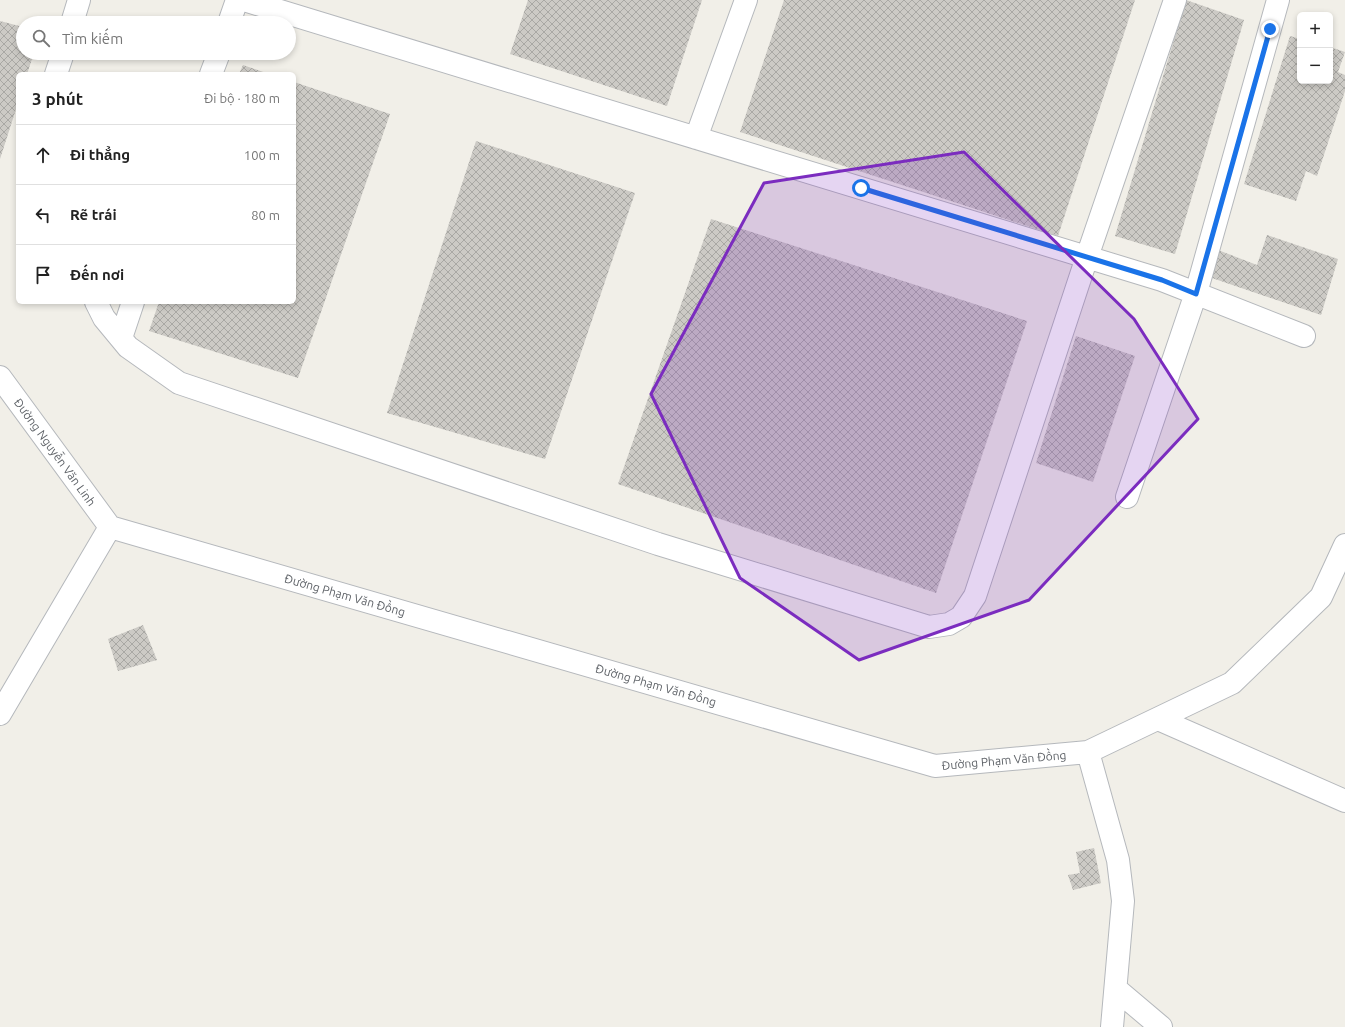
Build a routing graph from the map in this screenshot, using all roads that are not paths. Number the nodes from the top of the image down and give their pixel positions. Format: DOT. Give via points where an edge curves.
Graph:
graph roads {
  1 [pos="79,0"];
  2 [pos="237,0"];
  3 [pos="244,0"];
  4 [pos="746,0"];
  5 [pos="1175,0"];
  6 [pos="1278,0"];
  7 [pos="74,16"];
  8 [pos="231,16"];
  9 [pos="60,60"];
  10 [pos="216,60"];
  11 [pos="57,72"];
  12 [pos="212,72"];
  13 [pos="696,138"];
  14 [pos="1087,257"];
  15 [pos="1196,294"];
  16 [pos="97,304"];
  17 [pos="133,304"];
  18 [pos="1304,336"];
  19 [pos="121,338"];
  20 [pos="0,377"];
  21 [pos="1127,497"];
  22 [pos="110,527"];
  23 [pos="1345,545"];
  24 [pos="0,714"];
  25 [pos="1158,719"];
  26 [pos="1088,752"];
  27 [pos="1345,801"];
  28 [pos="1116,989"];
  29 [pos="1112,1027"];
  30 [pos="1161,1027"];
  1 -- 7 [label="street"];
  2 -- 8 [label="street"];
  3 -- 13 [label="street"];
  4 -- 13 [label="street"];
  5 -- 14 [label="street"];
  6 -- 15 [label="street"];
  9 -- 11 [label="street"];
  10 -- 12 [label="street"];
  13 -- 14 [label="street"];
  14 -- 15 [label="street" via="1162,280"];
  14 -- 19 [label="street" via="975,596 961,617 949,624 928,627 658,544 179,383 128,347"];
  15 -- 18 [label="street"];
  15 -- 21 [label="street"];
  16 -- 19 [label="street" via="104,318"];
  17 -- 19 [label="street"];
  20 -- 22 [label="street, Đường Nguyễn Văn Linh"];
  22 -- 24 [label="street"];
  22 -- 26 [label="street, Đường Phạm Văn Đồng" via="935,766"];
  23 -- 25 [label="street, Đường Phạm Văn Đồng" via="1321,597 1232,683"];
  25 -- 26 [label="street, Đường Phạm Văn Đồng"];
  25 -- 27 [label="street"];
  26 -- 28 [label="street" via="1118,860 1123,901"];
  28 -- 29 [label="street"];
  28 -- 30 [label="street"];
}
